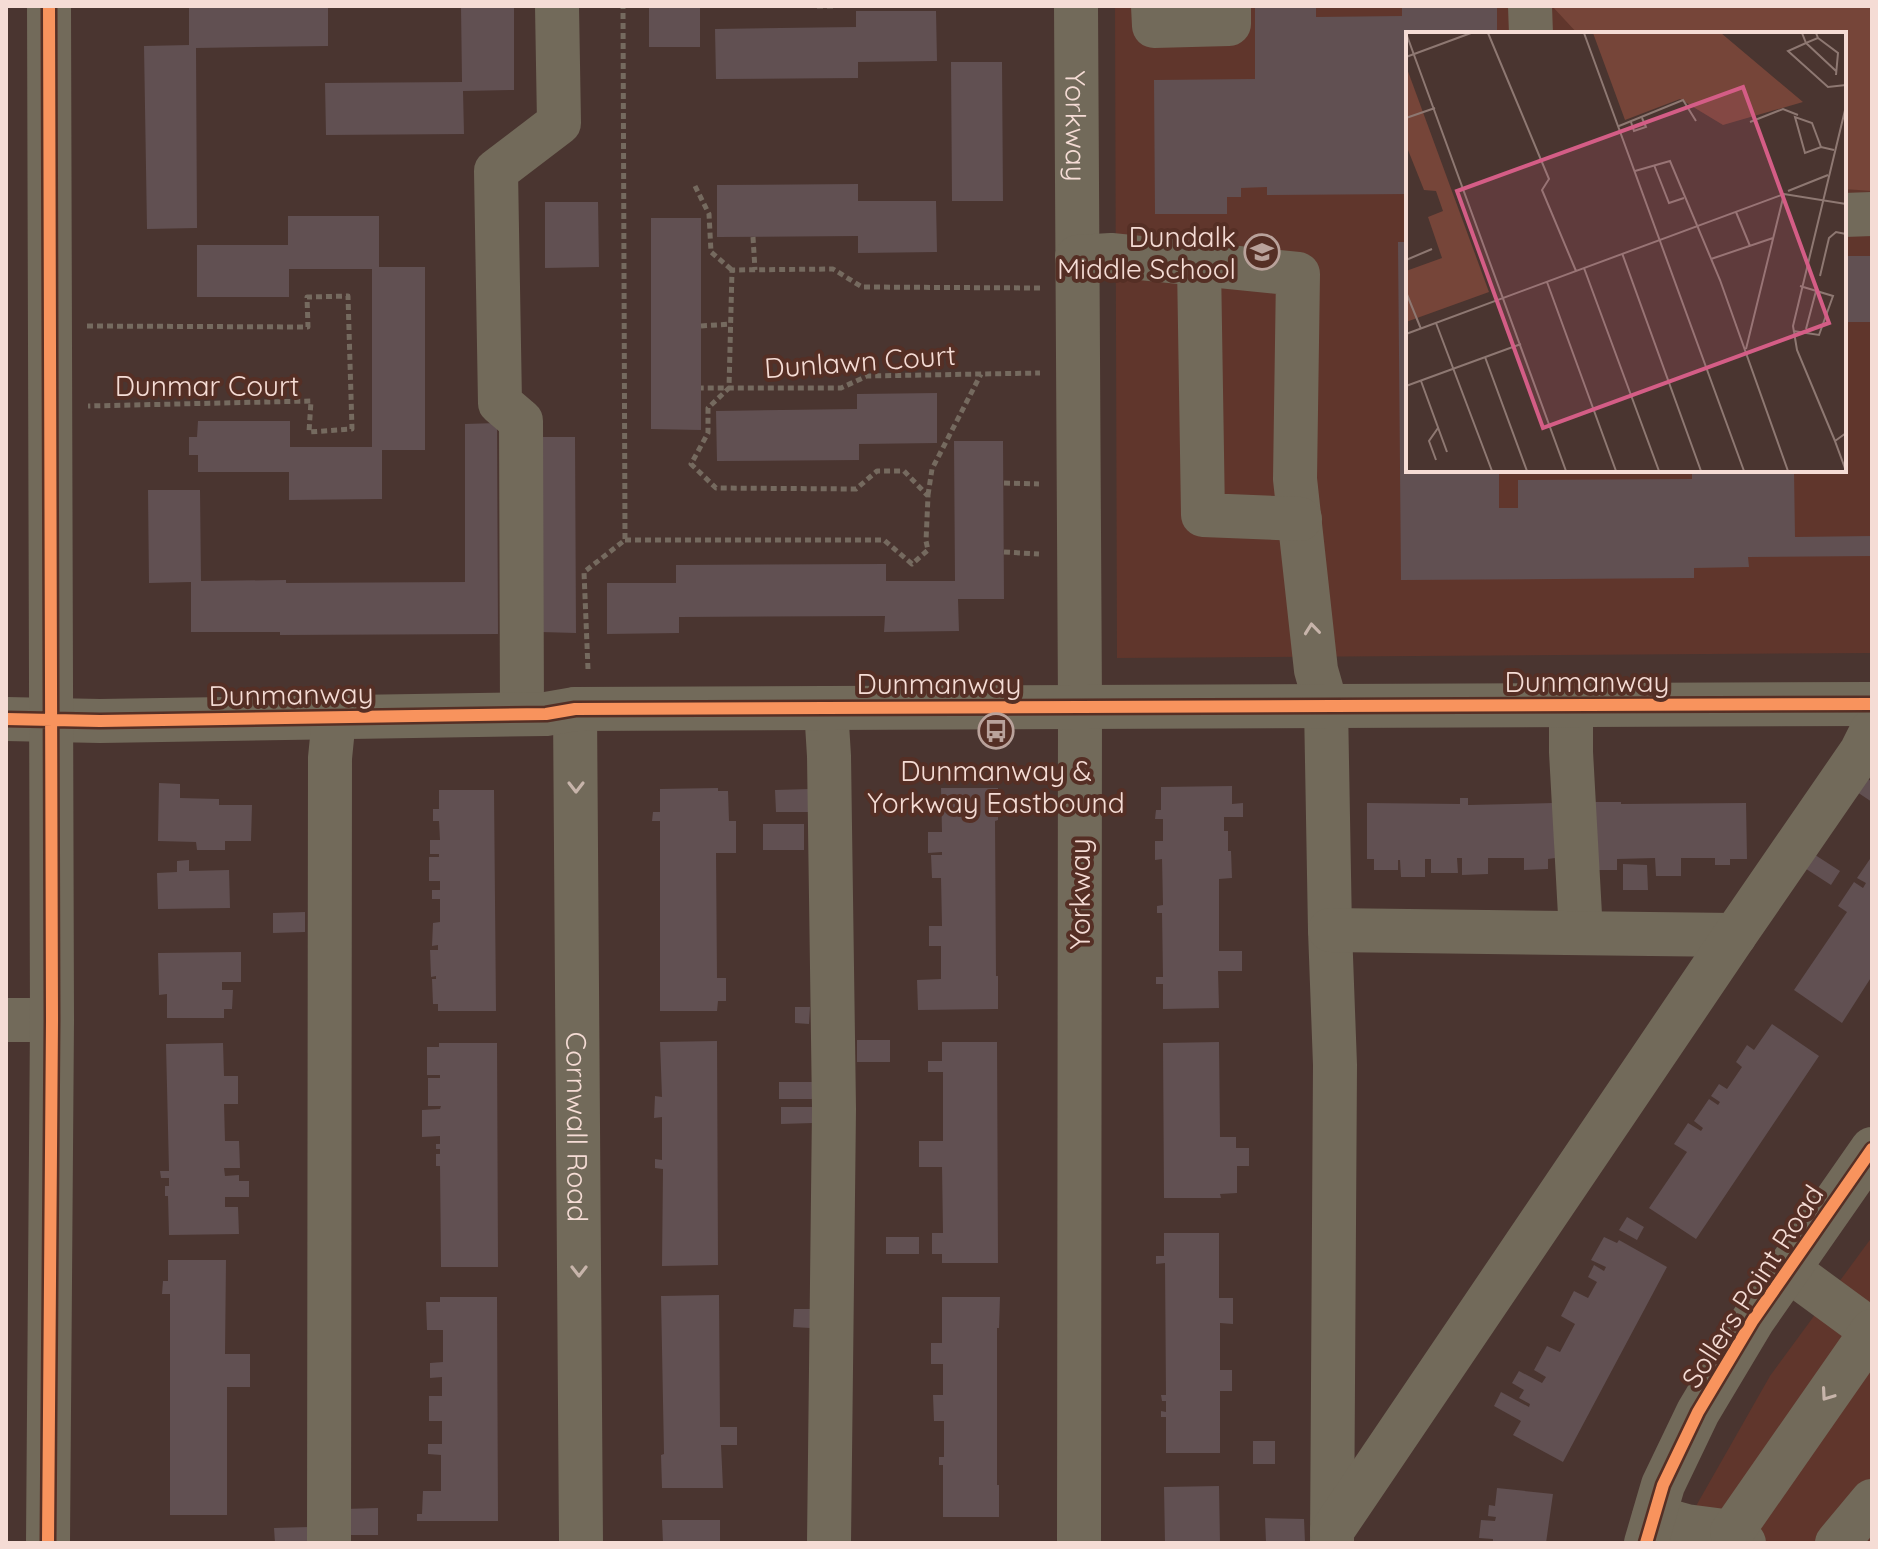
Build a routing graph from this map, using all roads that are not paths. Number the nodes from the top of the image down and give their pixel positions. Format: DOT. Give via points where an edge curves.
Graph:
graph roads {
  1 [pos="49,6"];
  2 [pos="557,6"];
  3 [pos="1076,6"];
  4 [pos="1153,6"];
  5 [pos="1229,6"];
  6 [pos="1530,6"];
  7 [pos="1531,32"];
  8 [pos="1872,214"];
  9 [pos="1846,215"];
  10 [pos="1199,264"];
  11 [pos="1077,273"];
  12 [pos="1300,519"];
  13 [pos="582,692"];
  14 [pos="1872,704"];
  15 [pos="1326,705"];
  16 [pos="1571,705"];
  17 [pos="1080,706"];
  18 [pos="826,708"];
  19 [pos="522,714"];
  20 [pos="334,718"];
  21 [pos="6,719"];
  22 [pos="52,719"];
  23 [pos="1872,730"];
  24 [pos="1330,930"];
  25 [pos="1581,933"];
  26 [pos="1735,935"];
  27 [pos="6,1020"];
  28 [pos="52,1020"];
  29 [pos="1872,1150"];
  30 [pos="1789,1270"];
  31 [pos="1872,1331"];
  32 [pos="1872,1501"];
  33 [pos="1650,1530"];
  34 [pos="1332,1537"];
  35 [pos="1738,1537"];
  36 [pos="48,1543"];
  37 [pos="329,1543"];
  38 [pos="581,1543"];
  39 [pos="829,1543"];
  40 [pos="1079,1543"];
  41 [pos="1837,1543"];
  1 -- 22 [label="street"];
  2 -- 19 [label="street" via="559,123 496,171 500,403 521,421"];
  3 -- 11 [label="street, Yorkway"];
  4 -- 5 [label="street" via="1154,26 1229,24"];
  6 -- 7 [label="street"];
  8 -- 9 [label="street"];
  10 -- 11 [label="street" via="1111,255"];
  10 -- 12 [label="street" via="1298,274 1295,479"];
  10 -- 12 [label="street" via="1203,515"];
  11 -- 17 [label="street, Yorkway"];
  15 -- 12 [label="street, one-way" via="1316,670"];
  13 -- 18 [label="street, Dunmanway"];
  13 -- 19 [label="street, Dunmanway" via="546,714"];
  13 -- 38 [label="street, Cornwall Road, one-way"];
  14 -- 16 [label="street, Dunmanway"];
  15 -- 16 [label="street, Dunmanway"];
  15 -- 17 [label="street, Dunmanway"];
  15 -- 24 [label="street"];
  16 -- 25 [label="street"];
  17 -- 18 [label="street, Dunmanway"];
  17 -- 40 [label="street, Yorkway"];
  18 -- 39 [label="street" via="834,1109"];
  19 -- 20 [label="street, Dunmanway"];
  20 -- 22 [label="street, Dunmanway"];
  20 -- 37 [label="street"];
  21 -- 22 [label="street, Dunmanway"];
  22 -- 28 [label="street"];
  23 -- 26 [label="street"];
  24 -- 25 [label="street"];
  24 -- 34 [label="street" via="1335,1065"];
  25 -- 26 [label="street"];
  26 -- 34 [label="street"];
  27 -- 28 [label="street"];
  28 -- 36 [label="street"];
  29 -- 30 [label="street, Sollers Point Road"];
  30 -- 31 [label="street"];
  30 -- 33 [label="street, Sollers Point Road" via="1698,1412 1663,1485"];
  31 -- 35 [label="street, one-way"];
  32 -- 41 [label="street"];
  33 -- 35 [label="street" via="1686,1526"];
}
